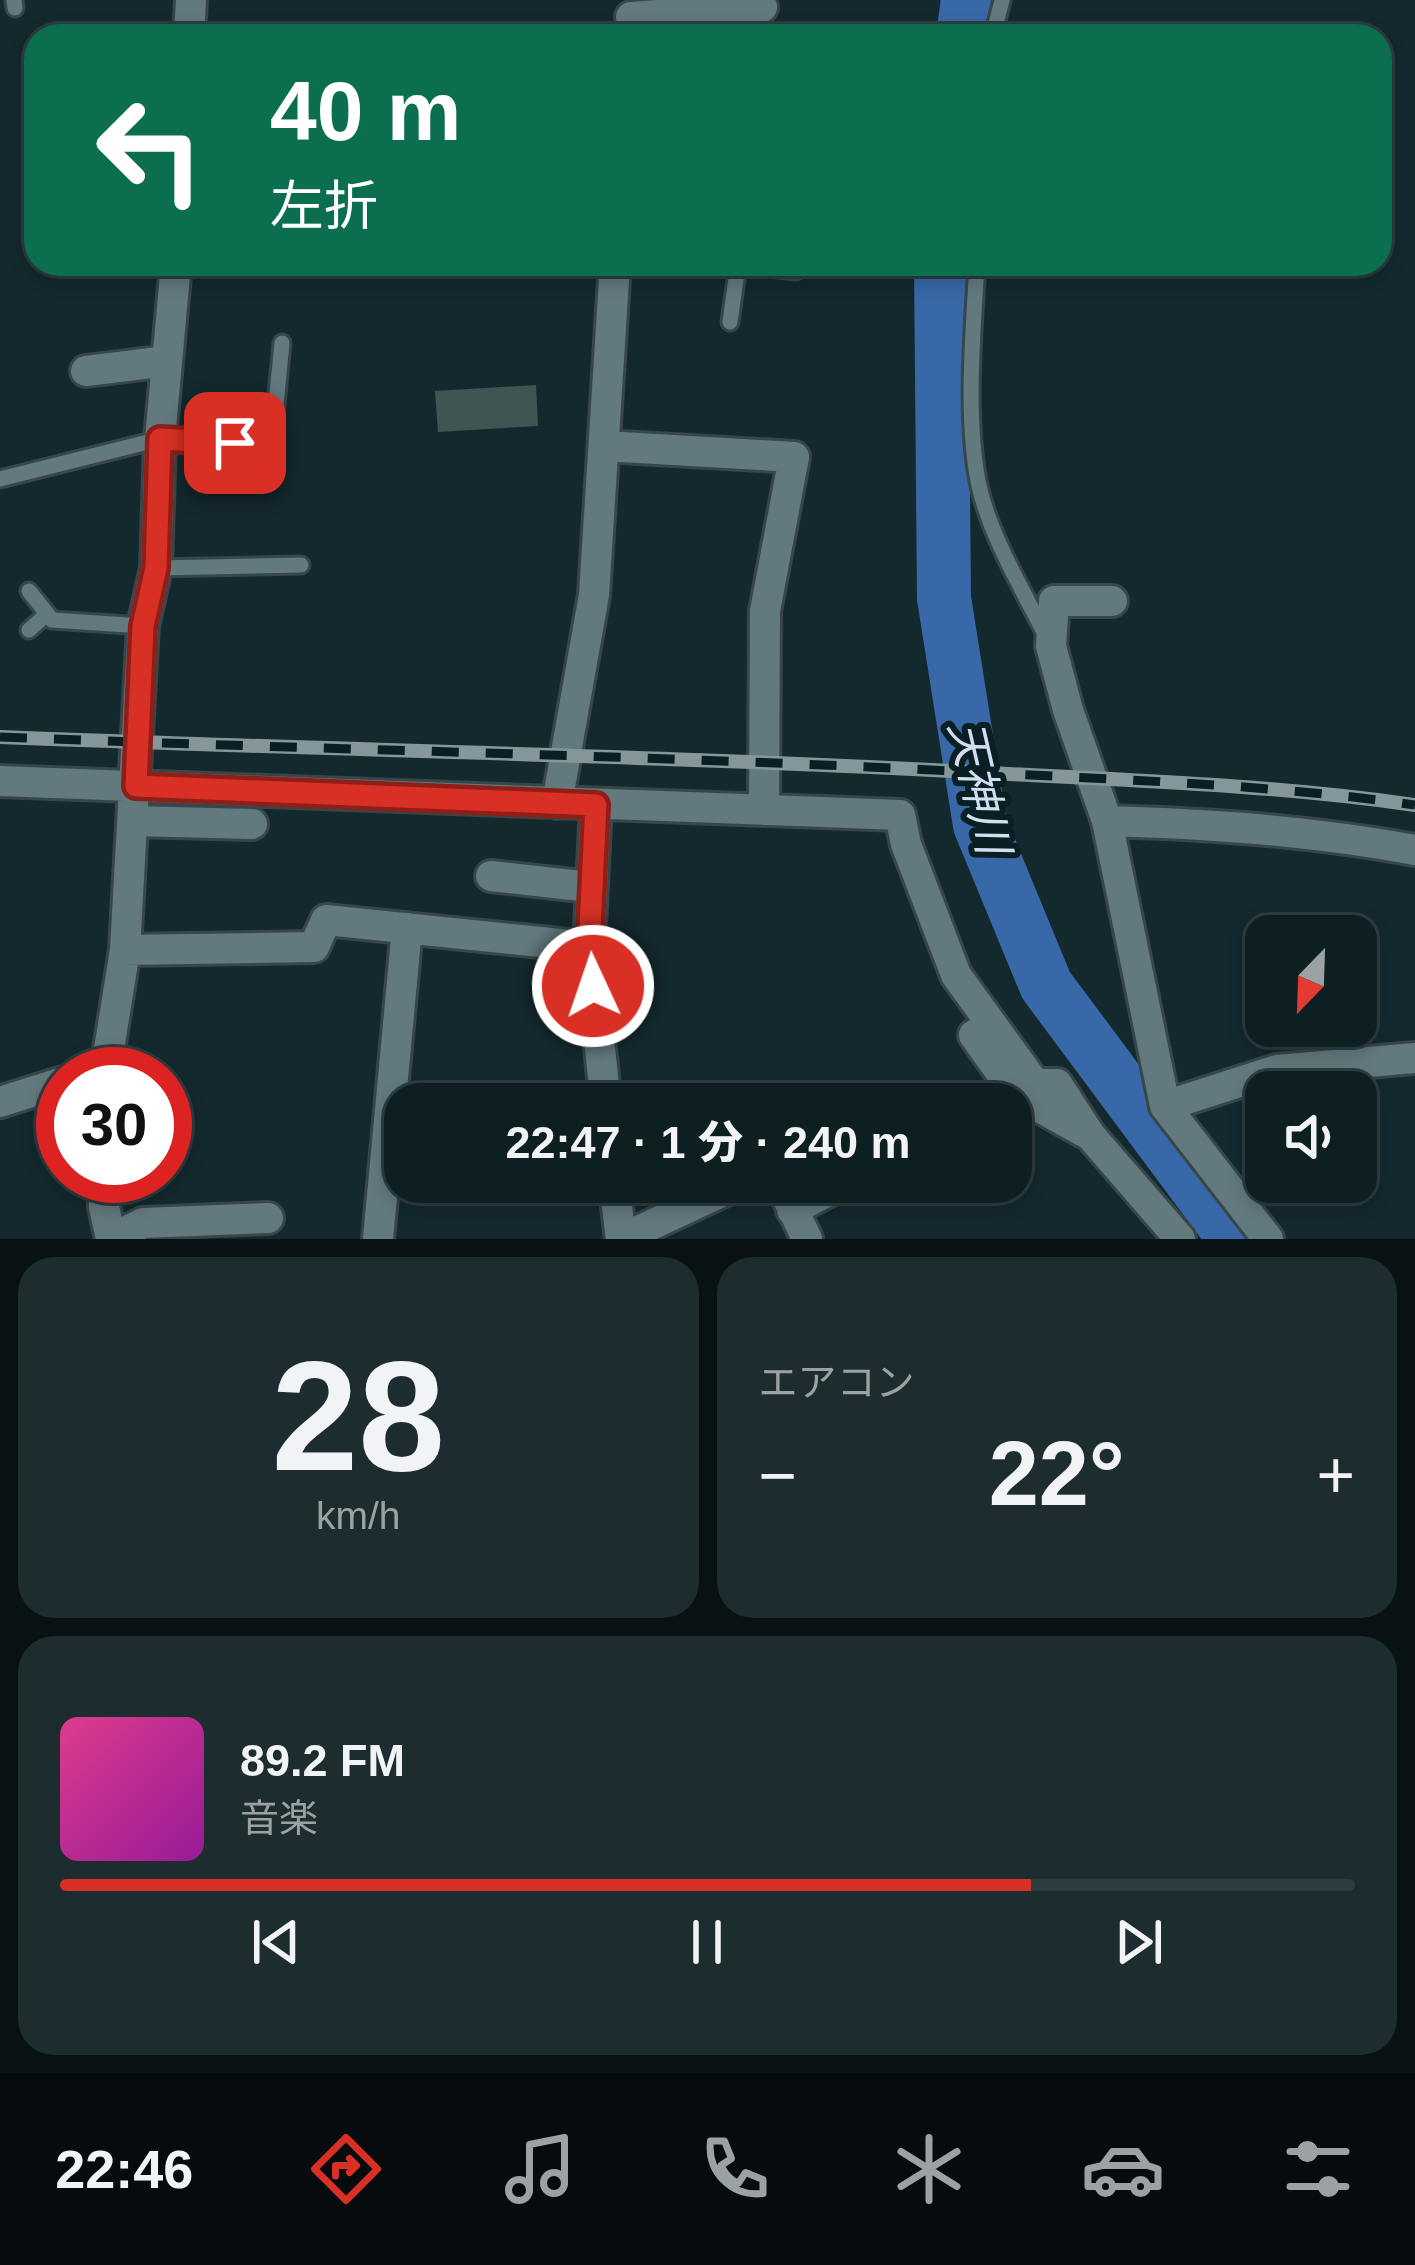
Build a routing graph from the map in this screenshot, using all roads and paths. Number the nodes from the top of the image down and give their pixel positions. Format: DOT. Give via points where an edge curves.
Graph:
graph roads {
  1 [pos="762,14"];
  2 [pos="630,18"];
  3 [pos="175,276"];
  4 [pos="614,276"];
  5 [pos="736,276"];
  6 [pos="976,276"];
  7 [pos="730,322"];
  8 [pos="282,344"];
  9 [pos="167,361"];
  10 [pos="86,371"];
  11 [pos="160,439"];
  12 [pos="604,446"];
  13 [pos="0,479"];
  14 [pos="301,565"];
  15 [pos="156,568"];
  16 [pos="29,591"];
  17 [pos="1112,601"];
  18 [pos="47,614"];
  19 [pos="143,626"];
  20 [pos="28,630"];
  21 [pos="1051,646"];
  22 [pos="0,781"];
  23 [pos="136,786"];
  24 [pos="557,803"];
  25 [pos="596,805"];
  26 [pos="764,810"];
  27 [pos="134,821"];
  28 [pos="1107,821"];
  29 [pos="252,824"];
  30 [pos="1415,850"];
  31 [pos="491,876"];
  32 [pos="590,887"];
  33 [pos="407,928"];
  34 [pos="589,947"];
  35 [pos="125,950"];
  36 [pos="976,1002"];
  37 [pos="104,1047"];
  38 [pos="1415,1058"];
  39 [pos="604,1083"];
  40 [pos="1008,1083"];
  41 [pos="36,1091"];
  42 [pos="0,1102"];
  43 [pos="1032,1103"];
  44 [pos="1165,1106"];
  45 [pos="1090,1135"];
  46 [pos="104,1203"];
  47 [pos="616,1203"];
  48 [pos="698,1203"];
  49 [pos="789,1203"];
  50 [pos="268,1218"];
  51 [pos="111,1239"];
  52 [pos="378,1239"];
  53 [pos="620,1239"];
  54 [pos="807,1239"];
  55 [pos="1180,1239"];
  56 [pos="1268,1239"];
  1 -- 2 [label="street"];
  3 -- 9 [label="street"];
  4 -- 12 [label="street"];
  5 -- 7 [label="lane"];
  6 -- 21 [label="lane" via="979,486"];
  8 -- 11 [label="lane" via="272,446"];
  9 -- 10 [label="street"];
  9 -- 11 [label="street"];
  11 -- 13 [label="lane"];
  11 -- 15 [label="street"];
  12 -- 24 [label="street" via="594,595"];
  12 -- 26 [label="street" via="794,457 765,611"];
  14 -- 15 [label="lane"];
  15 -- 19 [label="street"];
  16 -- 18 [label="lane"];
  17 -- 21 [label="street" via="1054,601"];
  18 -- 19 [label="lane"];
  18 -- 20 [label="lane"];
  19 -- 23 [label="street"];
  21 -- 28 [label="street"];
  22 -- 23 [label="street"];
  23 -- 24 [label="street"];
  23 -- 27 [label="street"];
  24 -- 25 [label="street"];
  25 -- 26 [label="street"];
  25 -- 32 [label="street"];
  26 -- 36 [label="street" via="900,814 956,975"];
  27 -- 29 [label="street"];
  27 -- 35 [label="street"];
  28 -- 30 [label="street" via="1234,825"];
  28 -- 44 [label="street"];
  31 -- 32 [label="street"];
  32 -- 34 [label="street"];
  33 -- 34 [label="street"];
  33 -- 35 [label="street" via="326,920 314,946"];
  33 -- 52 [label="street"];
  34 -- 39 [label="street"];
  35 -- 37 [label="street"];
  36 -- 40 [label="street" via="969,1026"];
  36 -- 45 [label="street" via="1035,1084 1058,1084"];
  38 -- 44 [label="street" via="1277,1070"];
  41 -- 42 [label="street"];
  43 -- 45 [label="street"];
  44 -- 56 [label="street"];
  45 -- 55 [label="street"];
  46 -- 51 [label="street"];
  47 -- 53 [label="street"];
  48 -- 53 [label="street"];
  49 -- 54 [label="street"];
  50 -- 51 [label="street" via="143,1223"];
}
